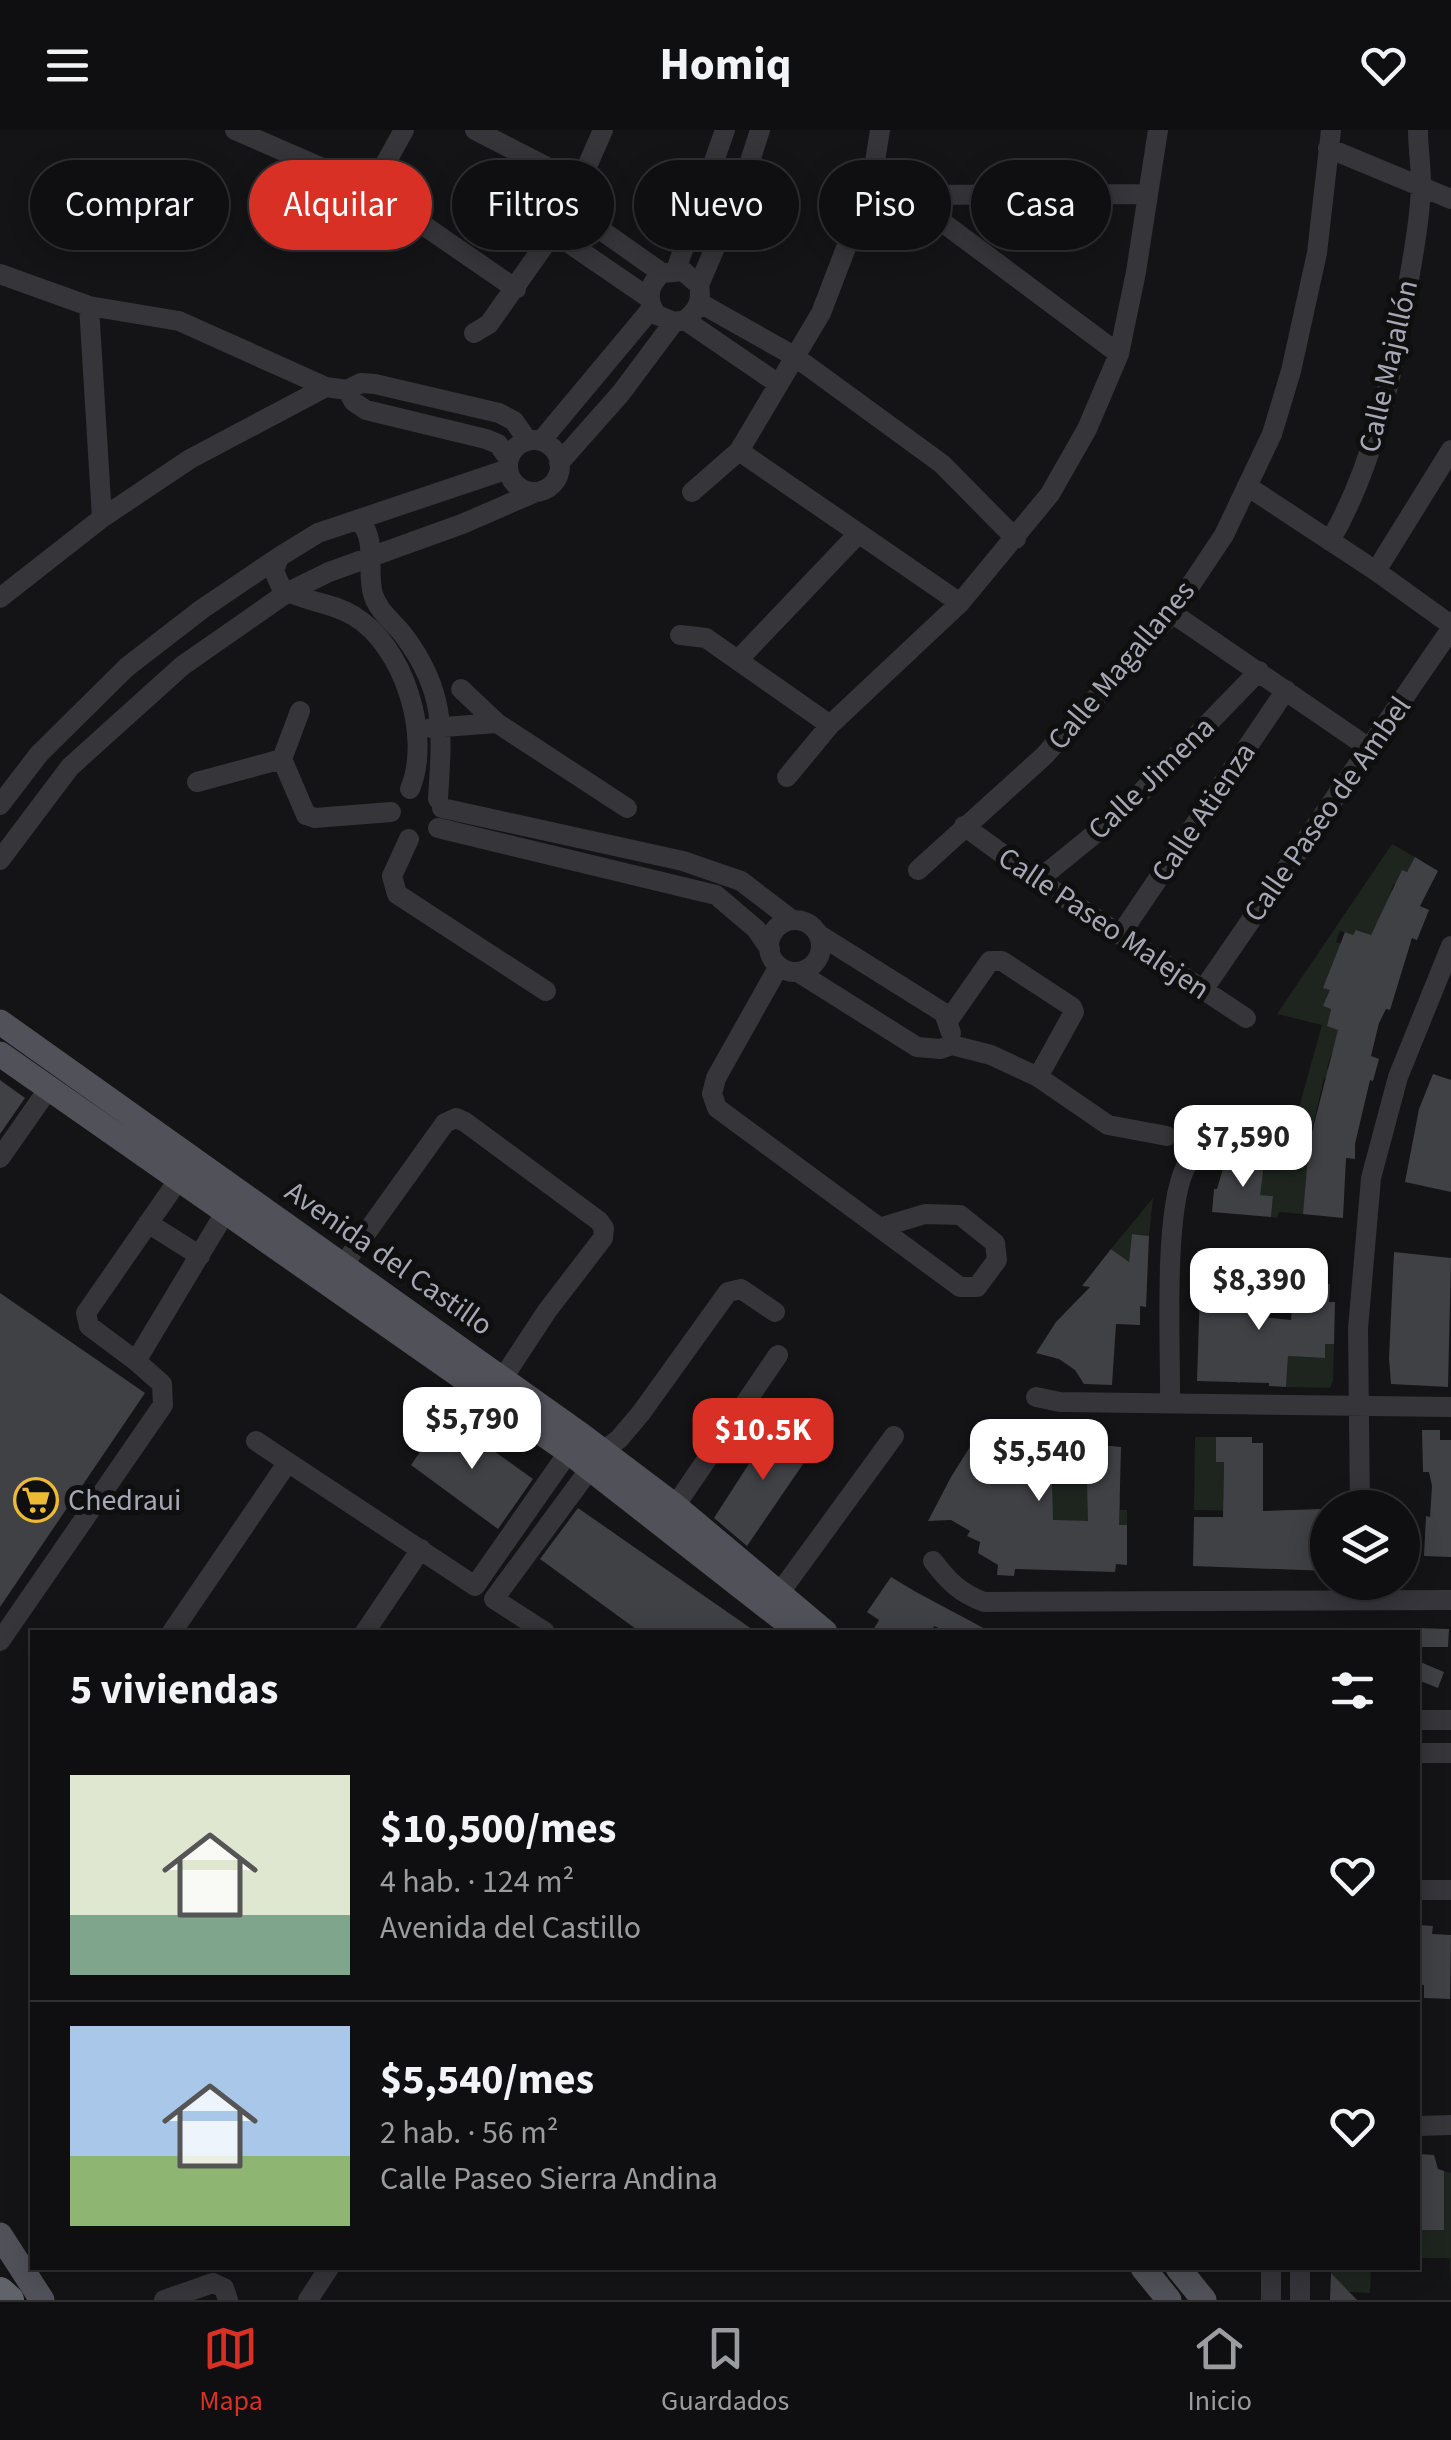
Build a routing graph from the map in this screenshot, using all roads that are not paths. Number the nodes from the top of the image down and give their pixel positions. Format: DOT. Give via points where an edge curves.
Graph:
graph roads {
  1 [pos="235,130"];
  2 [pos="404,130"];
  3 [pos="475,130"];
  4 [pos="603,130"];
  5 [pos="725,130"];
  6 [pos="760,130"];
  7 [pos="880,130"];
  8 [pos="1158,130"];
  9 [pos="1418,130"];
  10 [pos="1330,139"];
  11 [pos="305,160"];
  12 [pos="386,160"];
  13 [pos="533,160"];
  14 [pos="590,160"];
  15 [pos="875,160"];
  16 [pos="1420,185"];
  17 [pos="1148,194"];
  18 [pos="951,195"];
  19 [pos="1451,199"];
  20 [pos="951,229"];
  21 [pos="432,231"];
  22 [pos="614,236"];
  23 [pos="845,250"];
  24 [pos="669,271"];
  25 [pos="0,274"];
  26 [pos="516,289"];
  27 [pos="699,294"];
  28 [pos="650,303"];
  29 [pos="89,306"];
  30 [pos="679,321"];
  31 [pos="474,334"];
  32 [pos="1119,354"];
  33 [pos="794,356"];
  34 [pos="778,382"];
  35 [pos="326,386"];
  36 [pos="347,390"];
  37 [pos="534,441"];
  38 [pos="739,450"];
  39 [pos="1451,450"];
  40 [pos="508,464"];
  41 [pos="560,464"];
  42 [pos="1246,486"];
  43 [pos="536,492"];
  44 [pos="692,492"];
  45 [pos="102,518"];
  46 [pos="359,521"];
  47 [pos="858,534"];
  48 [pos="1016,538"];
  49 [pos="1330,541"];
  50 [pos="278,557"];
  51 [pos="368,557"];
  52 [pos="1376,570"];
  53 [pos="288,592"];
  54 [pos="0,598"];
  55 [pos="960,603"];
  56 [pos="1172,613"];
  57 [pos="1451,627"];
  58 [pos="680,635"];
  59 [pos="739,659"];
  60 [pos="1259,671"];
  61 [pos="461,690"];
  62 [pos="1286,690"];
  63 [pos="300,711"];
  64 [pos="498,722"];
  65 [pos="443,725"];
  66 [pos="830,725"];
  67 [pos="419,730"];
  68 [pos="53,740"];
  69 [pos="1369,748"];
  70 [pos="282,759"];
  71 [pos="77,762"];
  72 [pos="787,777"];
  73 [pos="197,782"];
  74 [pos="410,788"];
  75 [pos="0,804"];
  76 [pos="627,808"];
  77 [pos="391,812"];
  78 [pos="439,812"];
  79 [pos="964,826"];
  80 [pos="410,839"];
  81 [pos="2,854"];
  82 [pos="918,870"];
  83 [pos="1038,880"];
  84 [pos="792,920"];
  85 [pos="818,934"];
  86 [pos="1120,934"];
  87 [pos="1451,946"];
  88 [pos="782,962"];
  89 [pos="1203,990"];
  90 [pos="546,991"];
  91 [pos="1246,1018"];
  92 [pos="948,1021"];
  93 [pos="0,1022"];
  94 [pos="952,1045"];
  95 [pos="0,1054"];
  96 [pos="1038,1077"];
  97 [pos="48,1088"];
  98 [pos="1240,1117"];
  99 [pos="1166,1136"];
  100 [pos="0,1158"];
  101 [pos="186,1170"];
  102 [pos="231,1201"];
  103 [pos="148,1223"];
  104 [pos="882,1227"];
  105 [pos="200,1256"];
  106 [pos="336,1276"];
  107 [pos="775,1312"];
  108 [pos="778,1355"];
  109 [pos="136,1361"];
  110 [pos="497,1388"];
  111 [pos="1036,1397"];
  112 [pos="1170,1404"];
  113 [pos="1451,1407"];
  114 [pos="1359,1408"];
  115 [pos="894,1436"];
  116 [pos="256,1441"];
  117 [pos="575,1444"];
  118 [pos="596,1460"];
  119 [pos="288,1462"];
  120 [pos="1360,1490"];
  121 [pos="675,1506"];
  122 [pos="420,1550"];
  123 [pos="496,1557"];
  124 [pos="932,1561"];
  125 [pos="514,1570"];
  126 [pos="1310,1593"];
  127 [pos="1420,1597"];
  128 [pos="1451,1600"];
  129 [pos="772,1602"];
  130 [pos="173,1630"];
  131 [pos="368,1630"];
  132 [pos="542,1630"];
  133 [pos="798,1630"];
  134 [pos="821,1630"];
  135 [pos="0,1640"];
  136 [pos="1420,1720"];
  137 [pos="1451,1720"];
  138 [pos="1420,1753"];
  139 [pos="1451,1753"];
  140 [pos="1420,1890"];
  141 [pos="1451,1890"];
  142 [pos="1451,2125"];
  143 [pos="1420,2126"];
  144 [pos="0,2235"];
  145 [pos="328,2270"];
  146 [pos="1145,2270"];
  147 [pos="1180,2270"];
  148 [pos="1271,2270"];
  149 [pos="1300,2270"];
  150 [pos="0,2292"];
  151 [pos="9,2300"];
  152 [pos="42,2300"];
  153 [pos="164,2300"];
  154 [pos="228,2300"];
  155 [pos="308,2300"];
  156 [pos="1170,2300"];
  157 [pos="1204,2300"];
  158 [pos="1271,2300"];
  159 [pos="1300,2300"];
  1 -- 11 [label="street"];
  2 -- 12 [label="street"];
  3 -- 13 [label="street"];
  4 -- 14 [label="street"];
  5 -- 24 [label="street"];
  6 -- 27 [label="street"];
  7 -- 15 [label="street"];
  8 -- 17 [label="street"];
  9 -- 16 [label="street, Calle Majallón"];
  10 -- 16 [label="street"];
  10 -- 42 [label="street, Calle Magallanes" via="1307,310 1272,434"];
  16 -- 19 [label="street"];
  16 -- 49 [label="street, Calle Majallón" via="1398,345 1370,454"];
  17 -- 18 [label="street"];
  17 -- 32 [label="street"];
  20 -- 32 [label="street"];
  21 -- 26 [label="street"];
  22 -- 24 [label="street"];
  23 -- 33 [label="street" via="821,313"];
  24 -- 27 [label="street" via="690,274"];
  24 -- 28 [label="street" via="650,288"];
  25 -- 29 [label="street"];
  26 -- 28 [label="street" via="557,234"];
  26 -- 31 [label="street"];
  27 -- 30 [label="street" via="694,313"];
  27 -- 33 [label="street"];
  28 -- 30 [label="street" via="665,320"];
  28 -- 37 [label="street"];
  29 -- 35 [label="street" via="179,321"];
  29 -- 45 [label="street"];
  30 -- 34 [label="street"];
  30 -- 41 [label="street"];
  32 -- 48 [label="street" via="1087,429"];
  33 -- 34 [label="street"];
  33 -- 48 [label="street" via="942,464"];
  34 -- 38 [label="street"];
  35 -- 36 [label="street"];
  35 -- 45 [label="street" via="190,460"];
  36 -- 37 [label="street" via="375,384 499,413"];
  36 -- 40 [label="street" via="366,410 498,444"];
  37 -- 40 [label="street" via="513,451"];
  37 -- 41 [label="street" via="550,446"];
  38 -- 44 [label="street"];
  38 -- 47 [label="street"];
  39 -- 52 [label="street"];
  40 -- 43 [label="street" via="518,486"];
  40 -- 46 [label="street"];
  41 -- 43 [label="street" via="554,483"];
  42 -- 49 [label="street"];
  42 -- 56 [label="street, Calle Magallanes" via="1224,535"];
  43 -- 51 [label="street"];
  45 -- 54 [label="street"];
  46 -- 50 [label="street" via="318,533"];
  46 -- 51 [label="street" via="368,529"];
  47 -- 55 [label="street"];
  47 -- 59 [label="street"];
  48 -- 55 [label="street"];
  49 -- 52 [label="street"];
  50 -- 53 [label="street" via="274,571"];
  50 -- 68 [label="street" via="127,667"];
  51 -- 53 [label="street"];
  51 -- 65 [label="street" via="372,594 424,665"];
  52 -- 57 [label="street"];
  53 -- 67 [label="street" via="348,612 375,634 396,665"];
  53 -- 71 [label="street" via="182,666"];
  55 -- 66 [label="street"];
  56 -- 60 [label="street"];
  56 -- 79 [label="street, Calle Magallanes" via="1044,756"];
  57 -- 69 [label="street, Calle Paseo de Ambel"];
  58 -- 59 [label="street" via="706,638"];
  59 -- 66 [label="street"];
  60 -- 62 [label="street"];
  60 -- 83 [label="street, Calle Jimena" via="1124,811"];
  61 -- 64 [label="street"];
  62 -- 69 [label="street"];
  62 -- 86 [label="street, Calle Atienza"];
  63 -- 70 [label="street"];
  64 -- 65 [label="street"];
  64 -- 76 [label="street"];
  65 -- 67 [label="street"];
  65 -- 78 [label="street"];
  66 -- 72 [label="street"];
  67 -- 74 [label="street"];
  68 -- 71 [label="street"];
  68 -- 75 [label="street"];
  69 -- 89 [label="street, Calle Paseo de Ambel"];
  70 -- 73 [label="street"];
  70 -- 77 [label="street" via="306,815"];
  71 -- 81 [label="street"];
  74 -- 77 [label="street" via="396,797"];
  74 -- 78 [label="street" via="426,790"];
  77 -- 80 [label="street" via="396,829"];
  78 -- 80 [label="street" via="425,838"];
  78 -- 84 [label="street" via="698,866 741,881"];
  78 -- 88 [label="street" via="716,896 756,928"];
  79 -- 82 [label="street, Calle Magallanes"];
  79 -- 83 [label="street, Calle Paseo Malejen"];
  80 -- 90 [label="street" via="392,876 397,894"];
  83 -- 86 [label="street, Calle Paseo Malejen"];
  84 -- 85 [label="street"];
  84 -- 88 [label="street" via="775,930"];
  85 -- 88 [label="street" via="816,962"];
  85 -- 92 [label="street"];
  86 -- 89 [label="street, Calle Paseo Malejen"];
  87 -- 114 [label="street" via="1398,1078 1371,1178 1358,1329"];
  88 -- 94 [label="street" via="917,1047"];
  88 -- 104 [label="street" via="716,1078 717,1108"];
  89 -- 91 [label="street, Calle Paseo Malejen"];
  92 -- 94 [label="street"];
  92 -- 96 [label="street" via="990,961 1002,961 1072,1006 1072,1018"];
  93 -- 101 [label="main road, Avenida del Castillo"];
  94 -- 96 [label="street"];
  95 -- 97 [label="main road, Avenida del Castillo"];
  96 -- 99 [label="street" via="1108,1125"];
  97 -- 100 [label="street"];
  97 -- 101 [label="main road, Avenida del Castillo"];
  98 -- 112 [label="street" via="1196,1152 1176,1194"];
  101 -- 102 [label="main road, Avenida del Castillo"];
  101 -- 103 [label="street"];
  102 -- 105 [label="street"];
  102 -- 106 [label="main road, Avenida del Castillo"];
  103 -- 105 [label="street"];
  103 -- 109 [label="street" via="86,1312 89,1326"];
  104 -- 104 [label="street" via="960,1287 977,1287 997,1260 995,1243 960,1214 926,1214"];
  105 -- 109 [label="street"];
  106 -- 110 [label="main road, Avenida del Castillo"];
  106 -- 110 [label="street" via="445,1123 466,1122 604,1228"];
  107 -- 118 [label="street" via="741,1288 732,1289 641,1414"];
  108 -- 121 [label="street"];
  109 -- 135 [label="street" via="162,1384 163,1405"];
  110 -- 117 [label="main road, Avenida del Castillo"];
  111 -- 112 [label="street"];
  112 -- 114 [label="street"];
  113 -- 114 [label="street"];
  114 -- 120 [label="street"];
  115 -- 129 [label="street"];
  116 -- 119 [label="street"];
  117 -- 118 [label="main road, Avenida del Castillo"];
  117 -- 123 [label="street"];
  118 -- 121 [label="main road, Avenida del Castillo"];
  118 -- 125 [label="street"];
  118 -- 129 [label="main road, Avenida del Castillo"];
  119 -- 122 [label="street"];
  119 -- 130 [label="street"];
  121 -- 129 [label="main road, Avenida del Castillo"];
  122 -- 123 [label="street" via="475,1586"];
  122 -- 131 [label="street"];
  123 -- 125 [label="street"];
  124 -- 126 [label="street" via="950,1584 984,1602"];
  125 -- 132 [label="street" via="494,1599"];
  127 -- 128 [label="street"];
  129 -- 133 [label="main road, Avenida del Castillo"];
  129 -- 134 [label="main road, Avenida del Castillo"];
  136 -- 137 [label="street"];
  138 -- 139 [label="street"];
  140 -- 141 [label="street"];
  142 -- 143 [label="street"];
  144 -- 152 [label="main road"];
  145 -- 155 [label="street"];
  146 -- 156 [label="main road"];
  147 -- 157 [label="main road"];
  148 -- 158 [label="street"];
  149 -- 159 [label="street"];
  150 -- 151 [label="highway"];
  153 -- 154 [label="street" via="213,2283"];
}
